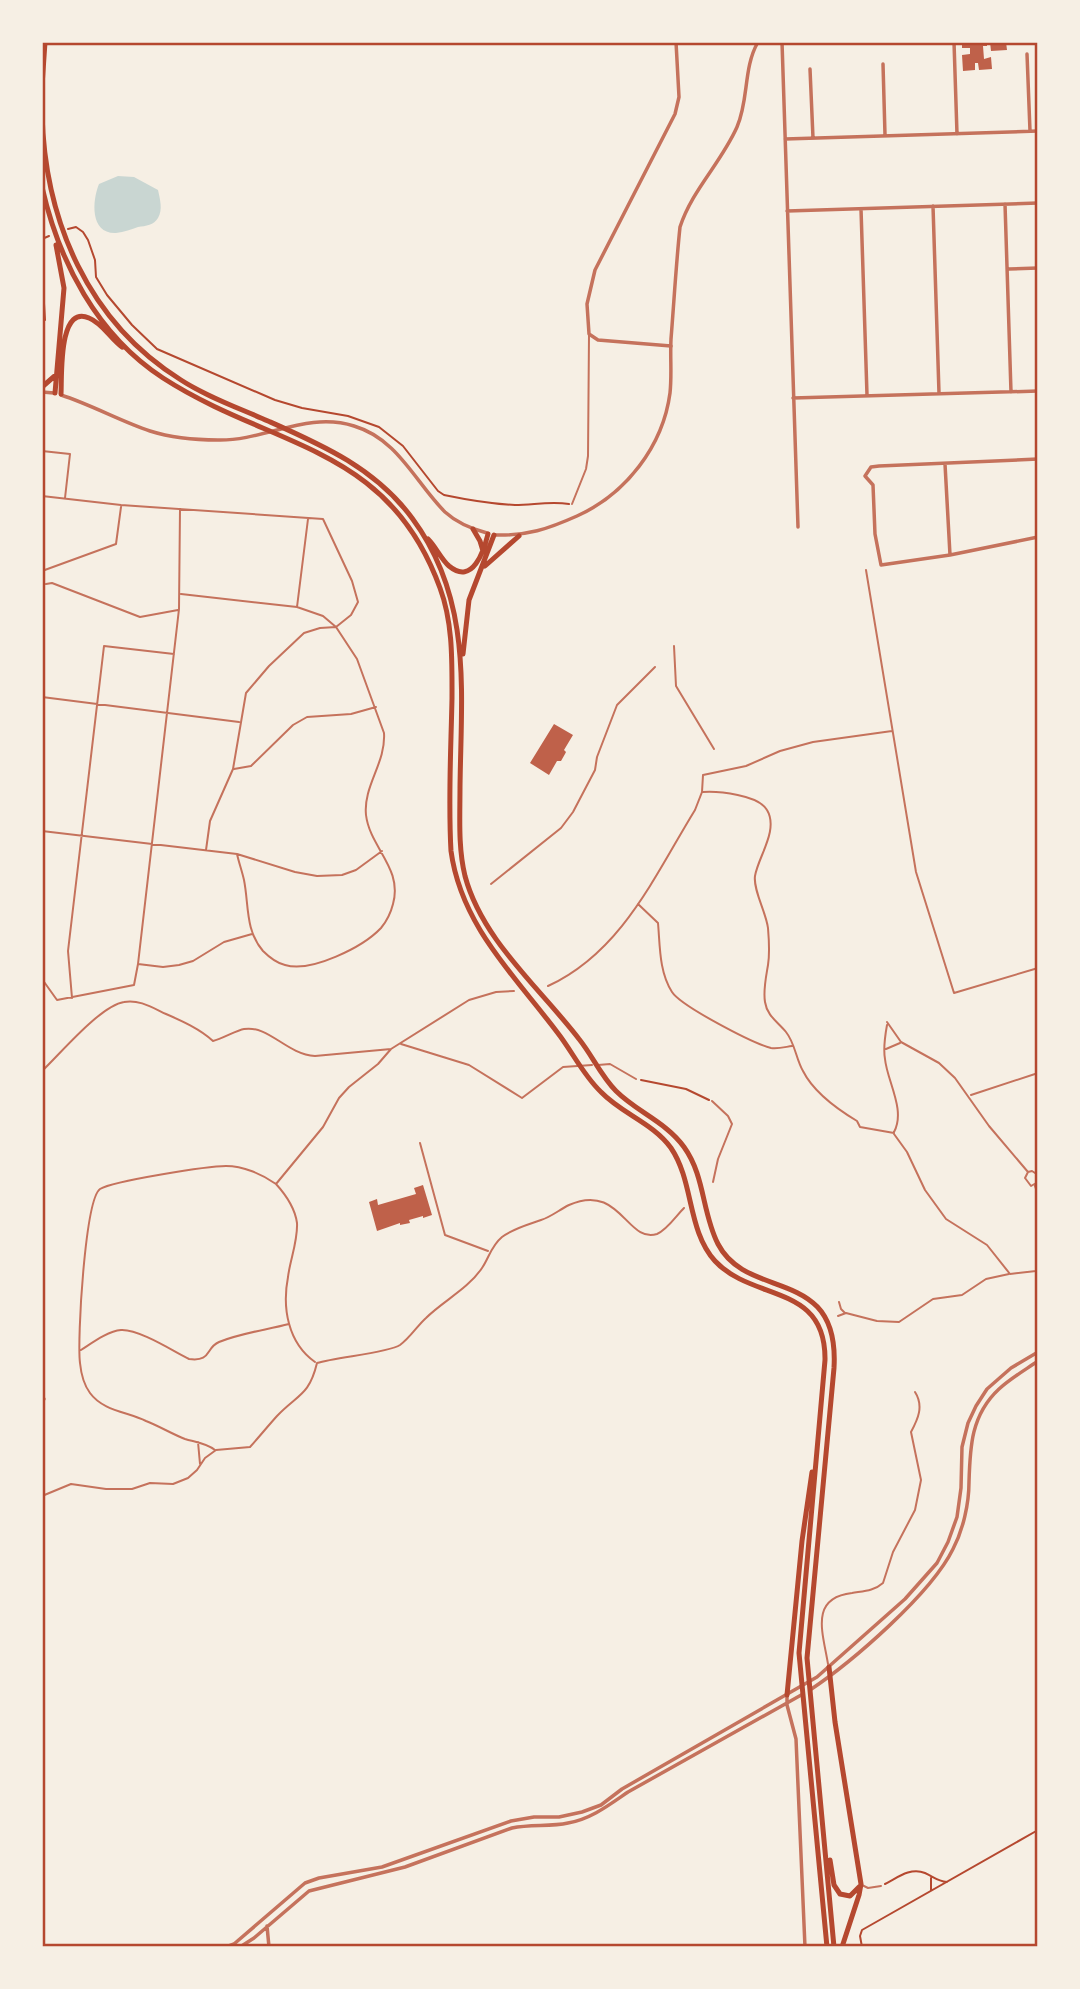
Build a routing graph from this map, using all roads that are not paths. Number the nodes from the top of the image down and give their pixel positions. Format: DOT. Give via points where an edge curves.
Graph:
graph roads {
  1 [pos="45,42"];
  2 [pos="676,42"];
  3 [pos="758,42"];
  4 [pos="782,42"];
  5 [pos="954,42"];
  6 [pos="1027,54"];
  7 [pos="883,64"];
  8 [pos="810,69"];
  9 [pos="42,86"];
  10 [pos="42,114"];
  11 [pos="1030,131"];
  12 [pos="1038,131"];
  13 [pos="957,134"];
  14 [pos="885,135"];
  15 [pos="813,138"];
  16 [pos="785,139"];
  17 [pos="42,187"];
  18 [pos="1038,203"];
  19 [pos="1005,204"];
  20 [pos="933,206"];
  21 [pos="861,209"];
  22 [pos="787,211"];
  23 [pos="51,234"];
  24 [pos="1038,268"];
  25 [pos="1008,269"];
  26 [pos="44,325"];
  27 [pos="589,334"];
  28 [pos="42,340"];
  29 [pos="671,346"];
  30 [pos="137,358"];
  31 [pos="57,374"];
  32 [pos="42,390"];
  33 [pos="1038,391"];
  34 [pos="1011,392"];
  35 [pos="58,394"];
  36 [pos="939,394"];
  37 [pos="867,396"];
  38 [pos="793,398"];
  39 [pos="42,451"];
  40 [pos="1038,459"];
  41 [pos="945,464"];
  42 [pos="42,496"];
  43 [pos="65,499"];
  44 [pos="572,504"];
  45 [pos="121,505"];
  46 [pos="180,508"];
  47 [pos="308,518"];
  48 [pos="798,527"];
  49 [pos="473,529"];
  50 [pos="421,532"];
  51 [pos="491,534"];
  52 [pos="519,536"];
  53 [pos="1038,537"];
  54 [pos="483,553"];
  55 [pos="950,555"];
  56 [pos="482,568"];
  57 [pos="866,570"];
  58 [pos="42,571"];
  59 [pos="46,584"];
  60 [pos="181,594"];
  61 [pos="296,607"];
  62 [pos="179,609"];
  63 [pos="336,627"];
  64 [pos="674,646"];
  65 [pos="175,654"];
  66 [pos="655,667"];
  67 [pos="461,674"];
  68 [pos="42,697"];
  69 [pos="97,703"];
  70 [pos="376,707"];
  71 [pos="168,712"];
  72 [pos="240,723"];
  73 [pos="892,730"];
  74 [pos="714,749"];
  75 [pos="233,769"];
  76 [pos="702,792"];
  77 [pos="42,831"];
  78 [pos="81,835"];
  79 [pos="152,844"];
  80 [pos="206,850"];
  81 [pos="382,851"];
  82 [pos="237,855"];
  83 [pos="491,884"];
  84 [pos="638,904"];
  85 [pos="253,934"];
  86 [pos="138,964"];
  87 [pos="1038,968"];
  88 [pos="42,979"];
  89 [pos="548,986"];
  90 [pos="514,991"];
  91 [pos="72,999"];
  92 [pos="901,1042"];
  93 [pos="400,1044"];
  94 [pos="793,1045"];
  95 [pos="391,1049"];
  96 [pos="884,1050"];
  97 [pos="592,1063"];
  98 [pos="42,1071"];
  99 [pos="1038,1073"];
  100 [pos="636,1079"];
  101 [pos="970,1096"];
  102 [pos="712,1101"];
  103 [pos="894,1133"];
  104 [pos="420,1143"];
  105 [pos="1028,1172"];
  106 [pos="1038,1175"];
  107 [pos="713,1182"];
  108 [pos="1038,1182"];
  109 [pos="276,1184"];
  110 [pos="1035,1186"];
  111 [pos="1038,1195"];
  112 [pos="684,1208"];
  113 [pos="489,1251"];
  114 [pos="1037,1271"];
  115 [pos="1010,1274"];
  116 [pos="839,1302"];
  117 [pos="846,1313"];
  118 [pos="838,1316"];
  119 [pos="289,1324"];
  120 [pos="79,1350"];
  121 [pos="1038,1352"];
  122 [pos="1038,1361"];
  123 [pos="317,1363"];
  124 [pos="915,1392"];
  125 [pos="198,1442"];
  126 [pos="816,1444"];
  127 [pos="216,1450"];
  128 [pos="200,1465"];
  129 [pos="42,1496"];
  130 [pos="829,1667"];
  131 [pos="830,1675"];
  132 [pos="787,1695"];
  133 [pos="787,1705"];
  134 [pos="624,1792"];
  135 [pos="601,1805"];
  136 [pos="603,1810"];
  137 [pos="825,1838"];
  138 [pos="861,1884"];
  139 [pos="881,1886"];
  140 [pos="267,1926"];
  141 [pos="226,1947"];
  142 [pos="240,1947"];
  143 [pos="269,1947"];
  144 [pos="805,1947"];
  145 [pos="827,1947"];
  146 [pos="834,1947"];
  147 [pos="842,1947"];
  1 -- 9 [label="highway"];
  2 -- 27 [label="street" via="679,97 675,114 594,270 587,304"];
  3 -- 29 [label="street" via="751,55 737,128 689,204 680,227"];
  4 -- 16 [label="street"];
  5 -- 13 [label="street"];
  6 -- 11 [label="street"];
  7 -- 14 [label="street"];
  8 -- 15 [label="street"];
  10 -- 50 [label="highway" via="47,169 72,258 96,300 137,347 191,386 296,433 366,471 401,504"];
  11 -- 12 [label="street"];
  11 -- 13 [label="street"];
  13 -- 14 [label="street"];
  14 -- 15 [label="street"];
  15 -- 16 [label="street"];
  16 -- 22 [label="street"];
  17 -- 23 [label="highway"];
  18 -- 19 [label="street"];
  19 -- 20 [label="street"];
  19 -- 25 [label="street"];
  20 -- 21 [label="street"];
  20 -- 36 [label="street"];
  21 -- 22 [label="street"];
  21 -- 37 [label="street"];
  22 -- 38 [label="street"];
  23 -- 30 [label="highway" via="85,298"];
  23 -- 31 [label="highway" via="64,288"];
  24 -- 25 [label="street"];
  25 -- 34 [label="street"];
  26 -- 28 [label="lane"];
  27 -- 29 [label="street" via="614,343"];
  27 -- 44 [label="lane" via="588,456"];
  29 -- 52 [label="street" via="665,419 643,462 589,510"];
  30 -- 35 [label="highway" via="90,318 75,317 66,330"];
  30 -- 126 [label="highway" via="191,394 339,463 377,491 408,527 441,590 451,636 451,843 456,879 467,908 481,933 607,1098 670,1147 682,1170 701,1237 717,1263 743,1281 791,1298 815,1321 825,1353"];
  31 -- 32 [label="highway"];
  31 -- 35 [label="highway"];
  32 -- 35 [label="street"];
  33 -- 34 [label="street"];
  34 -- 36 [label="street"];
  35 -- 49 [label="street" via="152,432 200,439 245,438 321,421 356,426 398,453 446,512"];
  36 -- 37 [label="street"];
  37 -- 38 [label="street"];
  38 -- 48 [label="street"];
  39 -- 43 [label="lane" via="70,454"];
  40 -- 41 [label="street"];
  41 -- 55 [label="street"];
  41 -- 55 [label="street" via="871,467 865,476 873,485 881,565"];
  42 -- 43 [label="lane"];
  43 -- 45 [label="lane"];
  45 -- 46 [label="lane"];
  45 -- 58 [label="lane" via="116,544"];
  46 -- 47 [label="lane"];
  46 -- 60 [label="lane"];
  47 -- 61 [label="lane"];
  47 -- 63 [label="lane" via="323,519 358,602"];
  49 -- 51 [label="street"];
  49 -- 54 [label="highway"];
  50 -- 54 [label="highway" via="447,564 458,570 476,566"];
  50 -- 67 [label="highway" via="453,605"];
  51 -- 52 [label="street"];
  51 -- 54 [label="highway"];
  51 -- 56 [label="highway"];
  52 -- 56 [label="highway"];
  53 -- 55 [label="street"];
  56 -- 67 [label="highway" via="467,607"];
  57 -- 73 [label="lane"];
  59 -- 62 [label="lane" via="141,617"];
  60 -- 61 [label="lane"];
  60 -- 62 [label="lane"];
  61 -- 63 [label="lane" via="323,616"];
  62 -- 65 [label="lane"];
  63 -- 70 [label="lane" via="357,659"];
  63 -- 72 [label="lane" via="304,633 269,666 246,693"];
  64 -- 74 [label="lane" via="676,686"];
  65 -- 69 [label="lane" via="104,646"];
  65 -- 71 [label="lane"];
  66 -- 83 [label="lane" via="617,705 595,770 561,828"];
  67 -- 97 [label="highway" via="460,834 471,894 490,930"];
  68 -- 69 [label="lane"];
  69 -- 71 [label="lane"];
  69 -- 78 [label="lane"];
  70 -- 75 [label="lane" via="307,717 251,766"];
  70 -- 81 [label="lane" via="385,746 366,801 366,817"];
  71 -- 72 [label="lane"];
  71 -- 79 [label="lane"];
  72 -- 75 [label="lane"];
  73 -- 76 [label="lane" via="813,742 746,766 703,775"];
  73 -- 87 [label="lane" via="916,872 954,993"];
  75 -- 80 [label="lane" via="210,821"];
  76 -- 84 [label="lane"];
  76 -- 94 [label="lane" via="721,791 757,802 770,816 755,881 768,929 765,1001"];
  77 -- 78 [label="lane"];
  78 -- 79 [label="lane"];
  78 -- 91 [label="lane" via="68,951"];
  79 -- 80 [label="lane"];
  79 -- 86 [label="lane"];
  80 -- 82 [label="lane"];
  81 -- 82 [label="lane" via="356,870 317,876"];
  81 -- 85 [label="lane" via="392,872 395,897 385,922 370,937 317,964 295,967 273,960"];
  82 -- 85 [label="lane"];
  84 -- 89 [label="lane" via="592,959"];
  84 -- 94 [label="lane" via="658,923 661,962 677,1000 770,1048"];
  85 -- 86 [label="lane" via="179,965"];
  86 -- 91 [label="lane" via="134,985"];
  88 -- 91 [label="lane" via="57,1000"];
  90 -- 93 [label="lane" via="469,1000"];
  92 -- 96 [label="lane"];
  92 -- 96 [label="lane" via="887,1022"];
  92 -- 101 [label="lane" via="948,1070"];
  93 -- 95 [label="lane"];
  93 -- 97 [label="lane" via="468,1065 522,1098 563,1067"];
  94 -- 103 [label="lane" via="817,1091 860,1127"];
  95 -- 98 [label="lane" via="305,1055 255,1029 241,1029 213,1041 152,1007 125,1002 107,1008"];
  95 -- 109 [label="lane" via="339,1098 323,1126"];
  96 -- 103 [label="lane" via="898,1112"];
  97 -- 100 [label="lane" via="610,1064"];
  97 -- 137 [label="highway" via="617,1092 668,1129 688,1152 714,1234 726,1255 747,1272 805,1297 823,1316 833,1341 807,1647"];
  99 -- 101 [label="lane"];
  101 -- 105 [label="lane"];
  102 -- 107 [label="lane" via="732,1124"];
  103 -- 115 [label="lane" via="946,1219 987,1245"];
  104 -- 113 [label="lane" via="446,1235"];
  105 -- 106 [label="lane"];
  105 -- 110 [label="lane" via="1026,1182"];
  108 -- 110 [label="lane"];
  109 -- 119 [label="lane" via="297,1223 287,1280"];
  109 -- 120 [label="lane" via="266,1176 227,1166 100,1189 89,1224"];
  110 -- 111 [label="lane"];
  112 -- 113 [label="lane" via="659,1234 649,1235 636,1230 603,1201 588,1199 523,1224"];
  113 -- 123 [label="lane" via="482,1269 401,1345"];
  114 -- 115 [label="lane"];
  115 -- 117 [label="lane" via="986,1279 962,1295 933,1299 899,1322"];
  116 -- 117 [label="lane"];
  117 -- 118 [label="lane"];
  119 -- 120 [label="lane" via="216,1342 205,1358 198,1360 123,1330"];
  119 -- 123 [label="lane" via="300,1349"];
  120 -- 125 [label="lane" via="83,1378 98,1402"];
  121 -- 130 [label="street" via="1011,1368 976,1406 962,1447 957,1517 937,1563 890,1614"];
  122 -- 131 [label="street" via="998,1390 976,1424 969,1447 965,1512 943,1566 897,1618"];
  123 -- 127 [label="lane" via="306,1390 250,1447"];
  124 -- 130 [label="lane" via="920,1409 911,1432 922,1480 915,1510 883,1583 869,1591 834,1596 823,1608"];
  125 -- 127 [label="lane"];
  125 -- 128 [label="lane"];
  126 -- 132 [label="highway"];
  126 -- 145 [label="highway" via="799,1662"];
  127 -- 128 [label="lane"];
  128 -- 129 [label="lane" via="188,1478 173,1484 106,1489 71,1484"];
  130 -- 131 [label="highway"];
  130 -- 132 [label="street"];
  131 -- 133 [label="street"];
  131 -- 138 [label="highway"];
  132 -- 133 [label="street"];
  132 -- 134 [label="street"];
  133 -- 134 [label="street"];
  133 -- 144 [label="street" via="796,1739"];
  134 -- 135 [label="street"];
  134 -- 136 [label="street"];
  135 -- 136 [label="street"];
  135 -- 141 [label="street" via="559,1817 511,1821 382,1867 312,1881"];
  136 -- 140 [label="street" via="568,1823 513,1828 405,1867 320,1887"];
  137 -- 138 [label="highway" via="837,1892 850,1896"];
  137 -- 146 [label="highway"];
  138 -- 139 [label="lane"];
  138 -- 147 [label="highway"];
  140 -- 142 [label="street"];
  140 -- 143 [label="street"];
}
